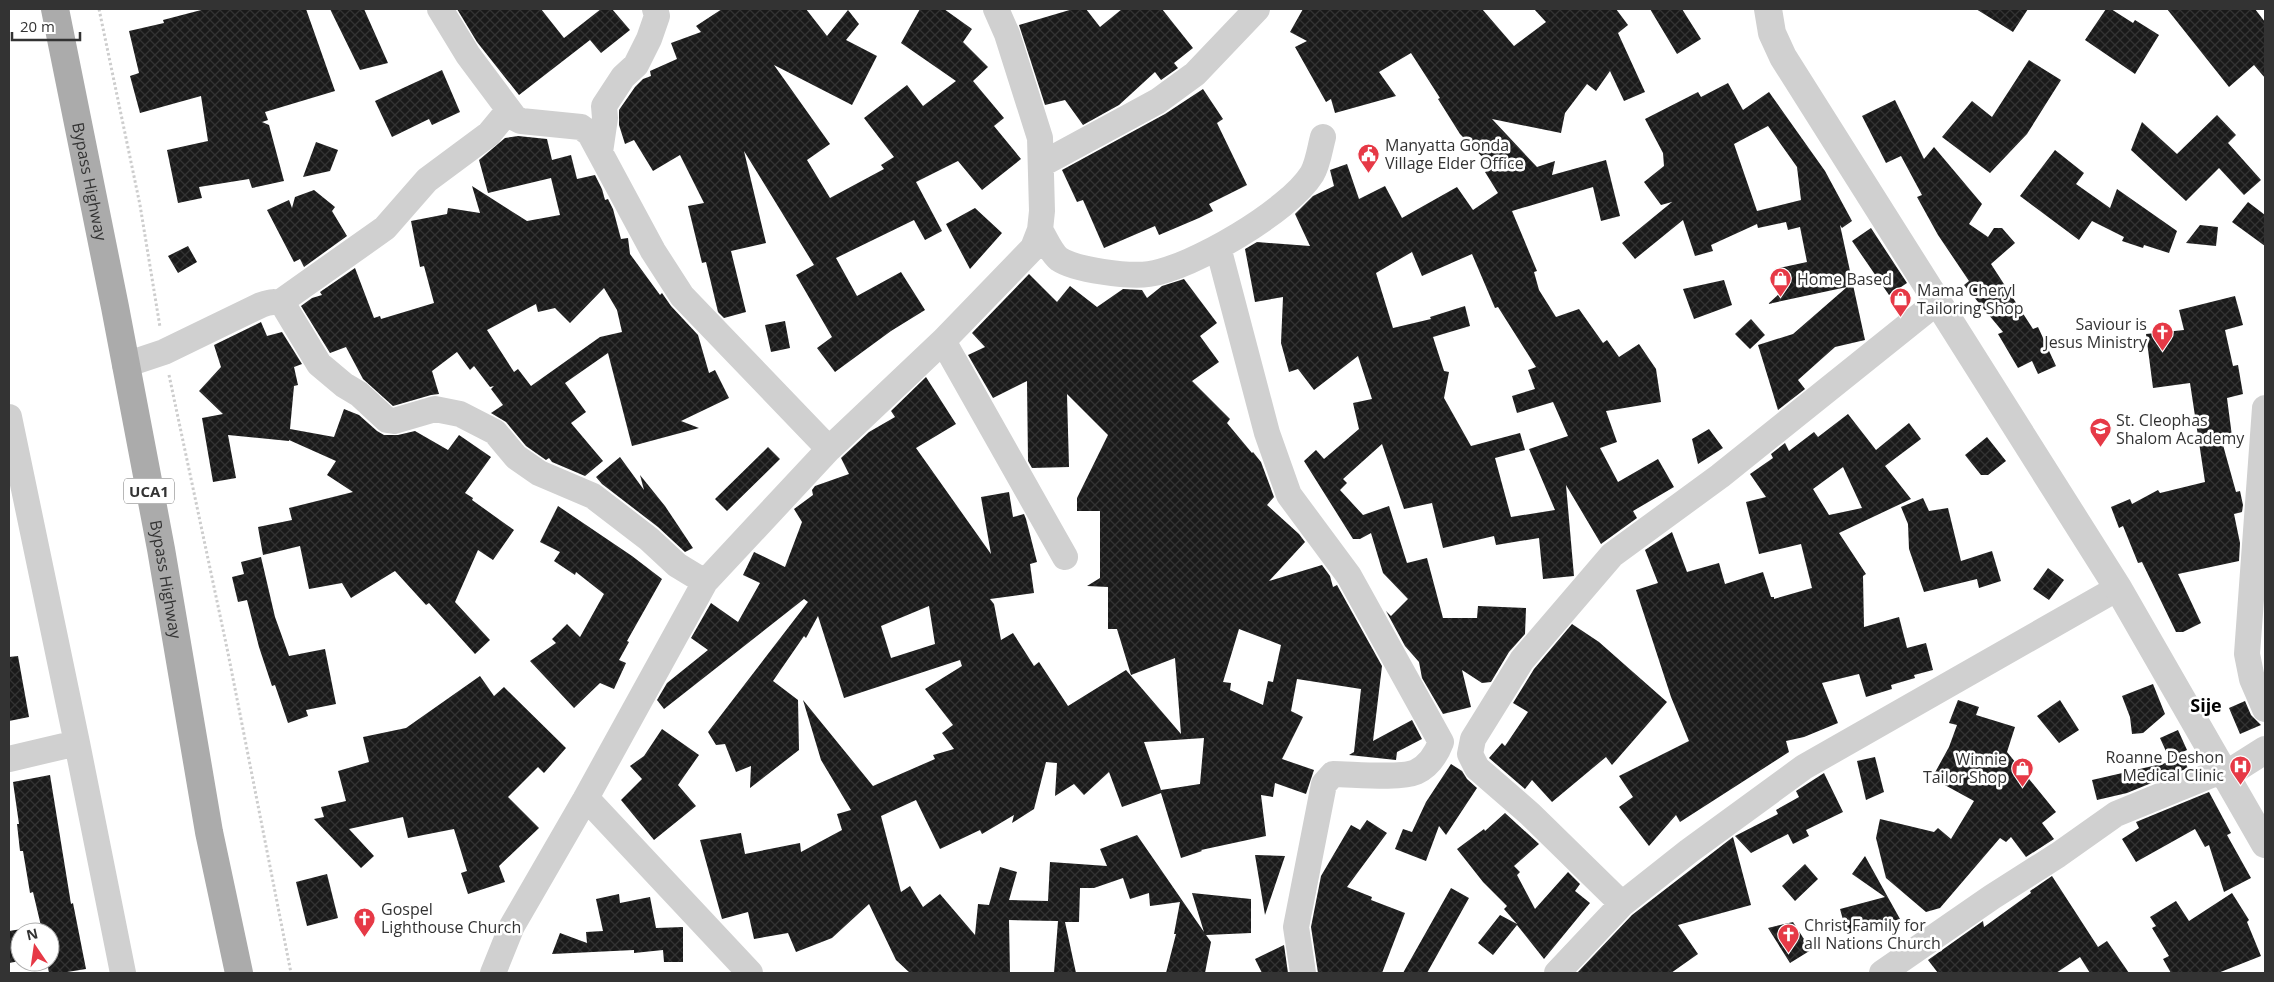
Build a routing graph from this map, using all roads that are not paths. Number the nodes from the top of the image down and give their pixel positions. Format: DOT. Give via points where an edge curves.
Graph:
graph roads {
  1 [pos="55,9"];
  2 [pos="440,9"];
  3 [pos="655,9"];
  4 [pos="996,9"];
  5 [pos="1257,9"];
  6 [pos="1768,9"];
  7 [pos="508,112"];
  8 [pos="1322,137"];
  9 [pos="600,152"];
  10 [pos="1042,164"];
  11 [pos="1040,230"];
  12 [pos="1218,247"];
  13 [pos="279,302"];
  14 [pos="1937,302"];
  15 [pos="943,341"];
  16 [pos="125,365"];
  17 [pos="2265,408"];
  18 [pos="9,417"];
  19 [pos="829,449"];
  20 [pos="1065,557"];
  21 [pos="705,582"];
  22 [pos="2118,588"];
  23 [pos="2265,708"];
  24 [pos="77,743"];
  25 [pos="2265,750"];
  26 [pos="9,759"];
  27 [pos="2223,773"];
  28 [pos="586,798"];
  29 [pos="2265,844"];
  30 [pos="1622,904"];
  31 [pos="123,973"];
  32 [pos="239,973"];
  33 [pos="493,973"];
  34 [pos="750,973"];
  35 [pos="1303,973"];
  36 [pos="1557,973"];
  37 [pos="1882,973"];
  1 -- 16 [label="main road, Bypass Highway / UCA1"];
  2 -- 7 [label="street"];
  3 -- 9 [label="street" via="657,16 636,65 623,77 604,106"];
  4 -- 10 [label="street" via="1040,138"];
  5 -- 10 [label="street" via="1195,74 1158,101"];
  6 -- 14 [label="street" via="1772,33 1783,57"];
  7 -- 9 [label="street" via="521,121 586,130"];
  7 -- 13 [label="street" via="489,134 427,180 385,228"];
  8 -- 12 [label="street" via="1314,172 1302,187 1264,219"];
  9 -- 19 [label="street" via="653,251 682,296"];
  10 -- 11 [label="street"];
  11 -- 12 [label="street" via="1058,258 1102,272 1149,274"];
  11 -- 15 [label="street" via="1033,248"];
  12 -- 35 [label="street" via="1267,433 1289,495 1349,576 1441,742 1433,760 1416,772 1333,774 1324,784 1296,927"];
  13 -- 16 [label="street" via="260,305 164,352"];
  13 -- 21 [label="street" via="319,364 387,420 435,409 460,414 495,432 516,457 540,473 592,496 650,539 677,565"];
  14 -- 22 [label="street"];
  14 -- 30 [label="street" via="1720,476 1612,555 1522,660 1473,739 1470,754 1477,768 1530,814"];
  15 -- 19 [label="street"];
  15 -- 20 [label="street"];
  16 -- 32 [label="main road, Bypass Highway / UCA1" via="161,549 209,832"];
  17 -- 23 [label="street" via="2248,654 2252,680"];
  18 -- 24 [label="street"];
  19 -- 21 [label="street"];
  21 -- 28 [label="street"];
  22 -- 27 [label="street"];
  22 -- 30 [label="street" via="1804,767"];
  24 -- 26 [label="street"];
  24 -- 31 [label="street"];
  25 -- 27 [label="street"];
  27 -- 29 [label="street"];
  27 -- 37 [label="street" via="2116,814"];
  28 -- 33 [label="street" via="512,926"];
  28 -- 34 [label="street"];
  30 -- 36 [label="street"];
}
